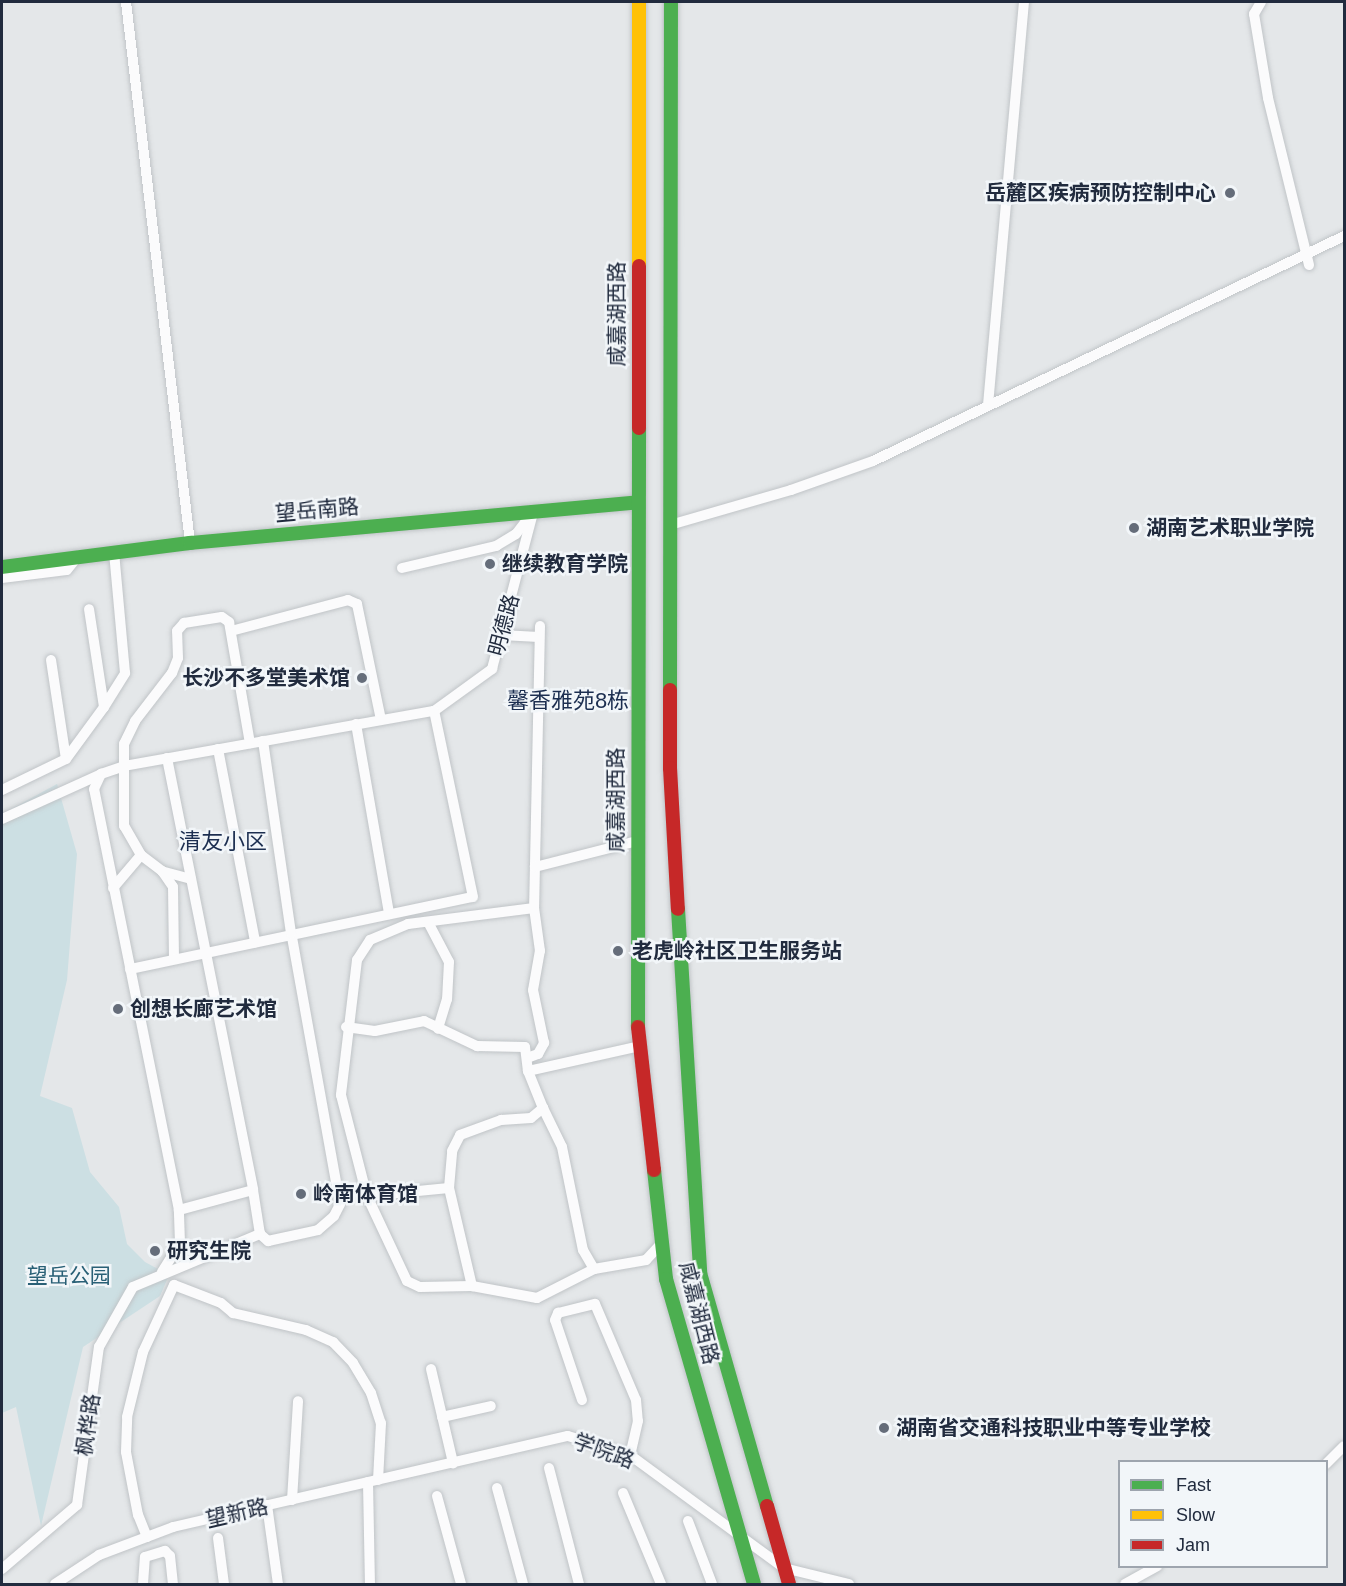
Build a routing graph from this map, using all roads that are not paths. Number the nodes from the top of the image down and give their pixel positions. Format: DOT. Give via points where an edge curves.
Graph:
graph roads {
  1 [pos="126,2"];
  2 [pos="639,2"];
  3 [pos="671,2"];
  4 [pos="1024,2"];
  5 [pos="1261,2"];
  6 [pos="1344,236"];
  7 [pos="1306,253"];
  8 [pos="1309,265"];
  9 [pos="988,405"];
  10 [pos="637,502"];
  11 [pos="533,513"];
  12 [pos="670,525"];
  13 [pos="190,543"];
  14 [pos="114,552"];
  15 [pos="79,556"];
  16 [pos="2,567"];
  17 [pos="402,567"];
  18 [pos="2,578"];
  19 [pos="88,609"];
  20 [pos="231,631"];
  21 [pos="501,635"];
  22 [pos="51,660"];
  23 [pos="104,708"];
  24 [pos="434,711"];
  25 [pos="381,720"];
  26 [pos="356,724"];
  27 [pos="263,741"];
  28 [pos="250,743"];
  29 [pos="218,749"];
  30 [pos="167,758"];
  31 [pos="66,759"];
  32 [pos="124,766"];
  33 [pos="101,774"];
  34 [pos="2,787"];
  35 [pos="2,819"];
  36 [pos="637,842"];
  37 [pos="141,855"];
  38 [pos="535,867"];
  39 [pos="162,871"];
  40 [pos="191,879"];
  41 [pos="113,888"];
  42 [pos="534,908"];
  43 [pos="389,914"];
  44 [pos="429,922"];
  45 [pos="291,933"];
  46 [pos="255,942"];
  47 [pos="205,953"];
  48 [pos="174,959"];
  49 [pos="130,969"];
  50 [pos="346,1027"];
  51 [pos="438,1029"];
  52 [pos="640,1046"];
  53 [pos="527,1058"];
  54 [pos="528,1071"];
  55 [pos="543,1108"];
  56 [pos="449,1188"];
  57 [pos="253,1190"];
  58 [pos="367,1196"];
  59 [pos="178,1210"];
  60 [pos="260,1234"];
  61 [pos="662,1243"];
  62 [pos="594,1269"];
  63 [pos="162,1272"];
  64 [pos="472,1286"];
  65 [pos="431,1369"];
  66 [pos="582,1400"];
  67 [pos="298,1401"];
  68 [pos="491,1406"];
  69 [pos="442,1417"];
  70 [pos="1344,1446"];
  71 [pos="630,1455"];
  72 [pos="453,1462"];
  73 [pos="1328,1462"];
  74 [pos="430,1468"];
  75 [pos="549,1468"];
  76 [pos="373,1481"];
  77 [pos="497,1488"];
  78 [pos="623,1493"];
  79 [pos="437,1496"];
  80 [pos="292,1500"];
  81 [pos="267,1506"];
  82 [pos="688,1521"];
  83 [pos="740,1536"];
  84 [pos="147,1537"];
  85 [pos="218,1538"];
  86 [pos="784,1568"];
  87 [pos="1153,1568"];
  88 [pos="2,1569"];
  89 [pos="55,1584"];
  90 [pos="143,1584"];
  91 [pos="174,1584"];
  92 [pos="224,1584"];
  93 [pos="278,1584"];
  94 [pos="370,1584"];
  95 [pos="461,1584"];
  96 [pos="523,1584"];
  97 [pos="579,1584"];
  98 [pos="661,1584"];
  99 [pos="712,1584"];
  100 [pos="754,1584"];
  101 [pos="789,1584"];
  102 [pos="849,1584"];
  103 [pos="1125,1584"];
  1 -- 13 [label="street"];
  2 -- 10 [label="main road, 咸嘉湖西路"];
  3 -- 12 [label="main road, 咸嘉湖西路"];
  4 -- 9 [label="street"];
  5 -- 7 [label="street" via="1254,14 1268,98"];
  6 -- 7 [label="street"];
  7 -- 8 [label="street"];
  7 -- 9 [label="street"];
  9 -- 12 [label="street" via="873,461 791,490"];
  10 -- 11 [label="main road, 望岳南路"];
  10 -- 36 [label="main road, 咸嘉湖西路"];
  11 -- 13 [label="main road, 望岳南路"];
  11 -- 17 [label="street" via="516,534 496,546"];
  11 -- 21 [label="street, 明德路"];
  12 -- 86 [label="main road, 咸嘉湖西路" via="670,768 699,1273"];
  13 -- 14 [label="main road, 望岳南路"];
  14 -- 15 [label="main road, 望岳南路"];
  14 -- 23 [label="street" via="125,673"];
  15 -- 16 [label="main road, 望岳南路"];
  15 -- 18 [label="street" via="68,570"];
  19 -- 23 [label="street"];
  20 -- 25 [label="street" via="348,600 357,604"];
  20 -- 28 [label="street"];
  20 -- 32 [label="street" via="222,617 184,623 177,631 178,658 172,673 135,721 124,744"];
  21 -- 24 [label="street, 明德路" via="492,669"];
  21 -- 38 [label="street" via="540,631"];
  22 -- 31 [label="street"];
  23 -- 31 [label="street"];
  24 -- 25 [label="street"];
  24 -- 43 [label="street" via="473,897"];
  25 -- 26 [label="street"];
  26 -- 27 [label="street"];
  26 -- 43 [label="street"];
  27 -- 28 [label="street"];
  27 -- 45 [label="street"];
  28 -- 29 [label="street"];
  29 -- 30 [label="street"];
  29 -- 46 [label="street"];
  30 -- 32 [label="street"];
  30 -- 40 [label="street"];
  31 -- 34 [label="street"];
  32 -- 33 [label="street"];
  32 -- 37 [label="street" via="124,826"];
  33 -- 35 [label="street"];
  33 -- 41 [label="street" via="94,789"];
  36 -- 38 [label="street"];
  36 -- 52 [label="main road, 咸嘉湖西路"];
  37 -- 39 [label="street"];
  37 -- 41 [label="street"];
  38 -- 42 [label="street"];
  39 -- 40 [label="street"];
  39 -- 48 [label="street" via="173,887"];
  40 -- 47 [label="street"];
  41 -- 49 [label="street"];
  42 -- 44 [label="street"];
  42 -- 53 [label="street" via="540,951 532,990 544,1043 538,1054"];
  43 -- 45 [label="street"];
  44 -- 50 [label="street" via="408,924 370,940 357,960"];
  44 -- 51 [label="street" via="449,962 447,999"];
  45 -- 46 [label="street"];
  45 -- 60 [label="street" via="340,1204 334,1216 318,1230 274,1241"];
  46 -- 47 [label="street"];
  47 -- 48 [label="street"];
  47 -- 57 [label="street"];
  48 -- 49 [label="street"];
  49 -- 59 [label="street"];
  50 -- 51 [label="street" via="375,1031 424,1021"];
  50 -- 58 [label="street" via="340,1095"];
  51 -- 53 [label="street" via="477,1046 525,1047"];
  52 -- 54 [label="street"];
  52 -- 61 [label="main road, 咸嘉湖西路"];
  53 -- 54 [label="street"];
  54 -- 55 [label="street"];
  55 -- 56 [label="street" via="531,1118 501,1120 460,1136 452,1151"];
  55 -- 62 [label="street" via="562,1147 583,1250"];
  56 -- 58 [label="street"];
  56 -- 64 [label="street"];
  57 -- 59 [label="street"];
  57 -- 60 [label="street"];
  58 -- 64 [label="street" via="407,1281 420,1287"];
  59 -- 63 [label="street" via="180,1243"];
  60 -- 63 [label="street, 枫桦路"];
  61 -- 62 [label="street" via="646,1260"];
  61 -- 83 [label="main road, 咸嘉湖西路" via="666,1279"];
  62 -- 64 [label="street" via="537,1298"];
  63 -- 88 [label="street, 枫桦路" via="133,1287 99,1347 77,1505"];
  65 -- 69 [label="street"];
  66 -- 71 [label="street" via="555,1320 558,1313 595,1304 636,1400 639,1421"];
  67 -- 80 [label="street"];
  68 -- 69 [label="street"];
  69 -- 72 [label="street"];
  70 -- 73 [label="street"];
  71 -- 72 [label="street, 学院路" via="568,1436"];
  71 -- 83 [label="street, 学院路"];
  72 -- 74 [label="street, 学院路"];
  74 -- 76 [label="street, 望新路"];
  75 -- 97 [label="street"];
  76 -- 80 [label="street, 望新路"];
  76 -- 84 [label="street" via="381,1424 353,1362 333,1342 306,1330 233,1313 220,1303 174,1285 143,1352 127,1417 126,1452 138,1515"];
  76 -- 94 [label="street"];
  77 -- 96 [label="street"];
  78 -- 98 [label="street"];
  79 -- 95 [label="street"];
  80 -- 81 [label="street, 望新路"];
  81 -- 84 [label="street, 望新路"];
  81 -- 93 [label="street"];
  82 -- 99 [label="street"];
  83 -- 86 [label="street, 学院路"];
  83 -- 100 [label="main road, 咸嘉湖西路"];
  84 -- 89 [label="street, 望新路" via="99,1555"];
  85 -- 92 [label="street"];
  86 -- 101 [label="main road, 咸嘉湖西路"];
  86 -- 102 [label="street"];
  87 -- 103 [label="street"];
  90 -- 91 [label="street" via="145,1557 165,1551 170,1556"];
}
